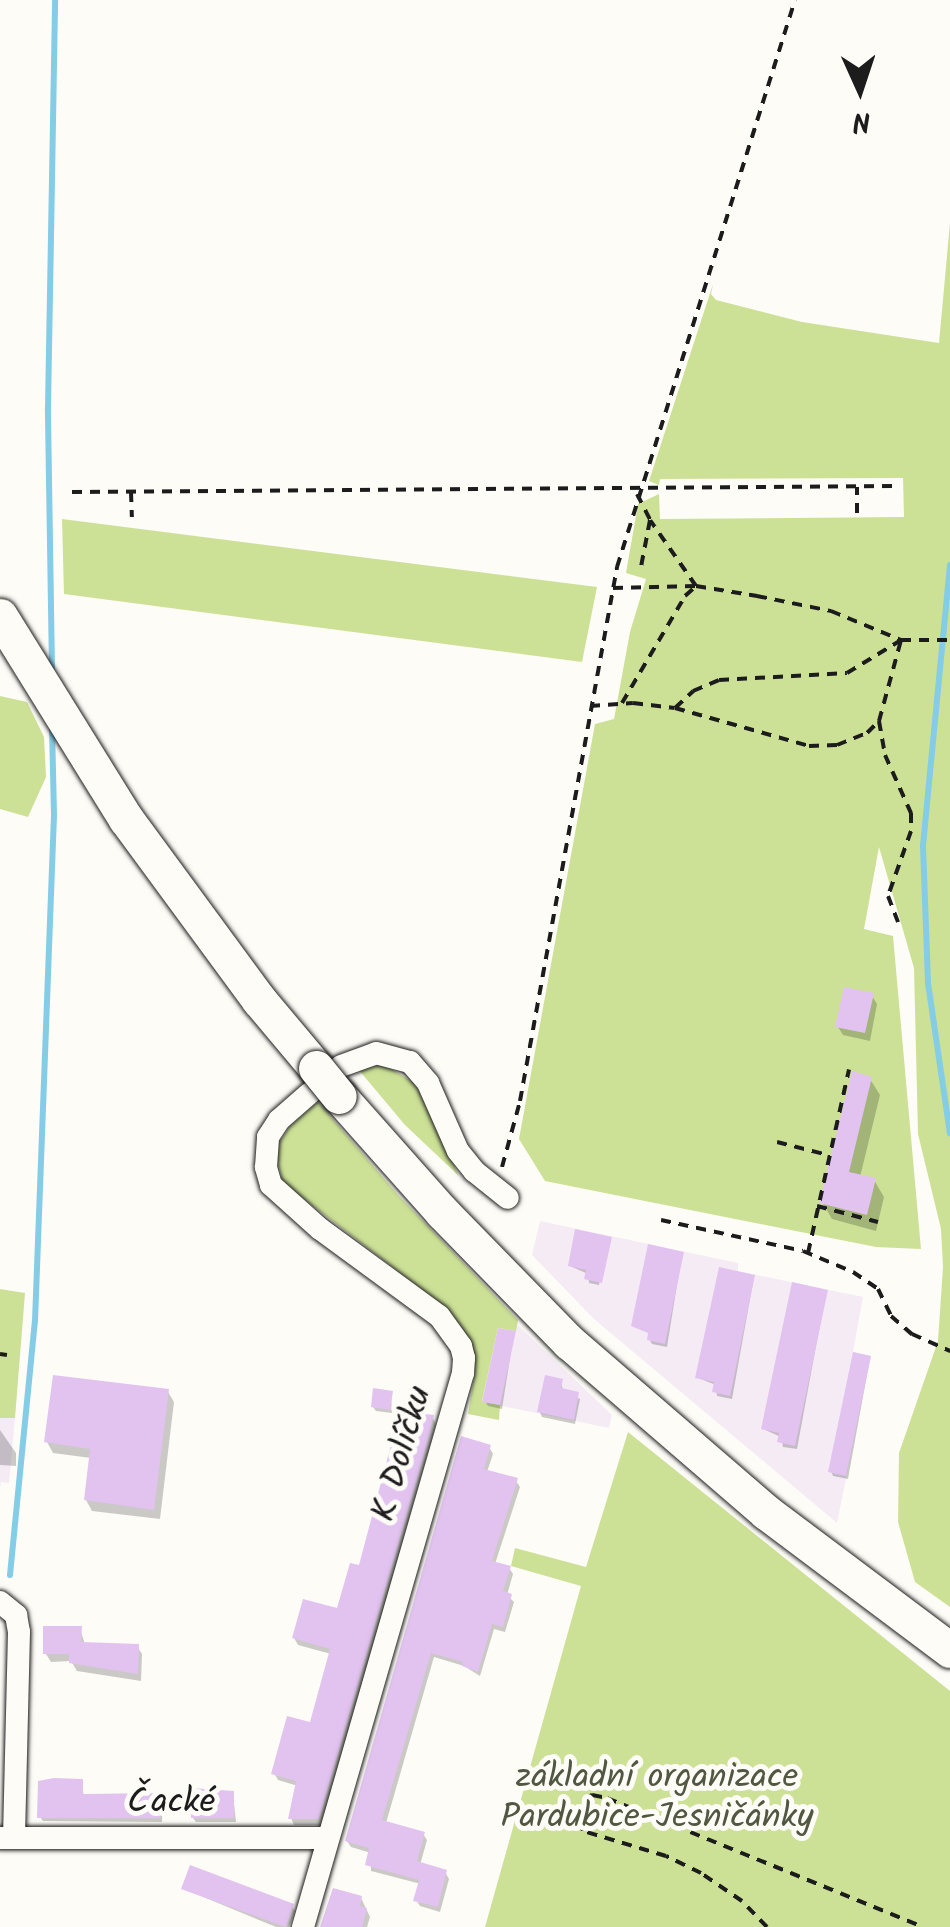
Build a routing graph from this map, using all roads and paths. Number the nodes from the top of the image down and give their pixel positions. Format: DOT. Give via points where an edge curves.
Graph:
graph roads {
  1 [pos="794,0"];
  2 [pos="857,486"];
  3 [pos="894,486"];
  4 [pos="72,492"];
  5 [pos="131,492"];
  6 [pos="637,492"];
  7 [pos="856,513"];
  8 [pos="132,517"];
  9 [pos="650,520"];
  10 [pos="640,572"];
  11 [pos="696,586"];
  12 [pos="613,588"];
  13 [pos="0,616"];
  14 [pos="900,640"];
  15 [pos="950,640"];
  16 [pos="621,704"];
  17 [pos="590,706"];
  18 [pos="676,708"];
  19 [pos="879,720"];
  20 [pos="898,922"];
  21 [pos="850,1070"];
  22 [pos="327,1081"];
  23 [pos="777,1142"];
  24 [pos="824,1154"];
  25 [pos="502,1194"];
  26 [pos="817,1206"];
  27 [pos="661,1220"];
  28 [pos="878,1222"];
  29 [pos="808,1253"];
  30 [pos="950,1350"];
  31 [pos="0,1354"];
  32 [pos="8,1355"];
  33 [pos="0,1602"];
  34 [pos="950,1650"];
  35 [pos="7,1838"];
  36 [pos="328,1838"];
  37 [pos="302,1927"];
  38 [pos="767,1927"];
  39 [pos="923,1927"];
  1 -- 6 [label="path"];
  2 -- 3 [label="path"];
  2 -- 6 [label="path"];
  2 -- 7 [label="path"];
  4 -- 5 [label="path"];
  5 -- 6 [label="path"];
  5 -- 8 [label="path"];
  6 -- 9 [label="path"];
  6 -- 12 [label="path"];
  9 -- 10 [label="path"];
  9 -- 11 [label="path"];
  11 -- 12 [label="path"];
  11 -- 14 [label="path" via="831,611"];
  11 -- 16 [label="path"];
  12 -- 17 [label="path"];
  13 -- 22 [label="main road" via="176,889"];
  14 -- 15 [label="path"];
  14 -- 18 [label="path" via="847,673 719,680"];
  14 -- 19 [label="path"];
  16 -- 17 [label="path"];
  16 -- 18 [label="path"];
  17 -- 25 [label="path"];
  18 -- 19 [label="path" via="809,746 837,745 867,733"];
  19 -- 20 [label="path" via="885,755 911,813 912,831 888,896"];
  21 -- 26 [label="path"];
  22 -- 25 [label="street" via="376,1053 410,1062 428,1083 458,1151"];
  22 -- 34 [label="main road" via="569,1342 766,1512"];
  22 -- 36 [label="street, K Dolíčku" via="278,1120 268,1137 271,1185 439,1316 464,1358"];
  23 -- 24 [label="path"];
  26 -- 28 [label="path"];
  26 -- 29 [label="path"];
  27 -- 29 [label="path"];
  29 -- 30 [label="path" via="878,1289 890,1316"];
  31 -- 32 [label="path"];
  33 -- 35 [label="street, Čacké" via="16,1615 19,1632"];
  35 -- 36 [label="street, Čacké"];
  36 -- 37 [label="street, K Dolíčku"];
  38 -- 39 [label="path" via="701,1872 588,1835 580,1818 586,1798 607,1798"];
}
